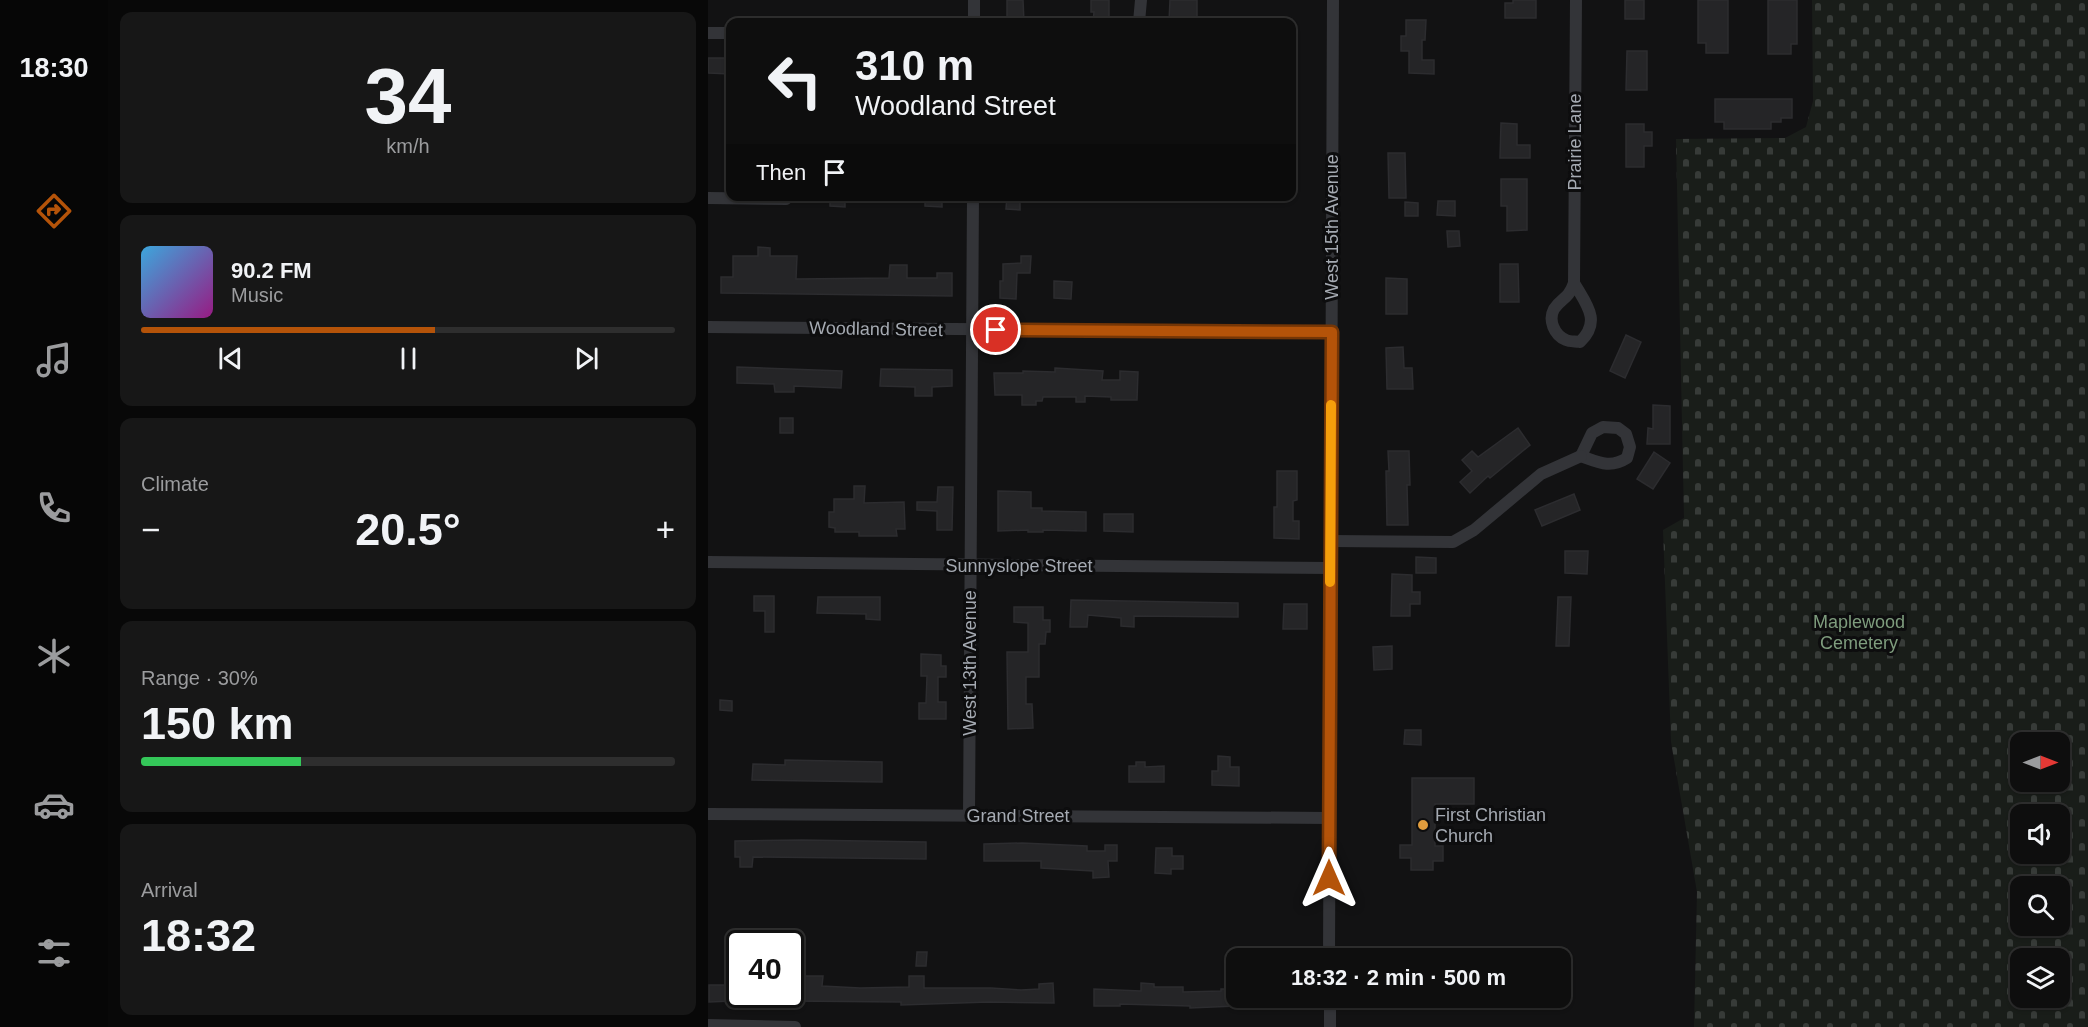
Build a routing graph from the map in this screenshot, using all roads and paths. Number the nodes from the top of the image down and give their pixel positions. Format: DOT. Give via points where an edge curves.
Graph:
graph roads {
  1 [pos="974,0"];
  2 [pos="1141,0"];
  3 [pos="1333,0"];
  4 [pos="1576,0"];
  5 [pos="974,18"];
  6 [pos="1139,18"];
  7 [pos="708,33"];
  8 [pos="726,33"];
  9 [pos="708,198"];
  10 [pos="726,198"];
  11 [pos="973,201"];
  12 [pos="1574,283"];
  13 [pos="708,327"];
  14 [pos="972,330"];
  15 [pos="1332,332"];
  16 [pos="1581,456"];
  17 [pos="1331,541"];
  18 [pos="708,562"];
  19 [pos="971,565"];
  20 [pos="1330,568"];
  21 [pos="708,814"];
  22 [pos="969,816"];
  23 [pos="1329,818"];
  24 [pos="1329,948"];
  25 [pos="1330,1008"];
  26 [pos="708,1025"];
  27 [pos="795,1027"];
  28 [pos="1330,1027"];
  1 -- 5 [label="street"];
  2 -- 6 [label="street"];
  3 -- 15 [label="street, West 15th Avenue"];
  4 -- 12 [label="street, Prairie Lane"];
  7 -- 8 [label="street"];
  9 -- 10 [label="street"];
  11 -- 14 [label="street, West 13th Avenue"];
  12 -- 12 [label="street" via="1570,295 1553,310 1551,322 1566,341 1580,342 1592,322"];
  13 -- 14 [label="street, Woodland Street"];
  14 -- 15 [label="street, Woodland Street"];
  14 -- 19 [label="street, West 13th Avenue"];
  15 -- 17 [label="street, West 15th Avenue"];
  16 -- 17 [label="street" via="1541,474 1474,530 1453,542"];
  17 -- 20 [label="street, West 15th Avenue"];
  18 -- 19 [label="street, Sunnyslope Street"];
  19 -- 20 [label="street, Sunnyslope Street"];
  19 -- 22 [label="street, West 13th Avenue"];
  20 -- 23 [label="street, West 15th Avenue"];
  21 -- 22 [label="street, Grand Street"];
  22 -- 23 [label="street, Grand Street"];
  23 -- 24 [label="street, West 15th Avenue"];
  25 -- 28 [label="street"];
  26 -- 27 [label="street"];
}
